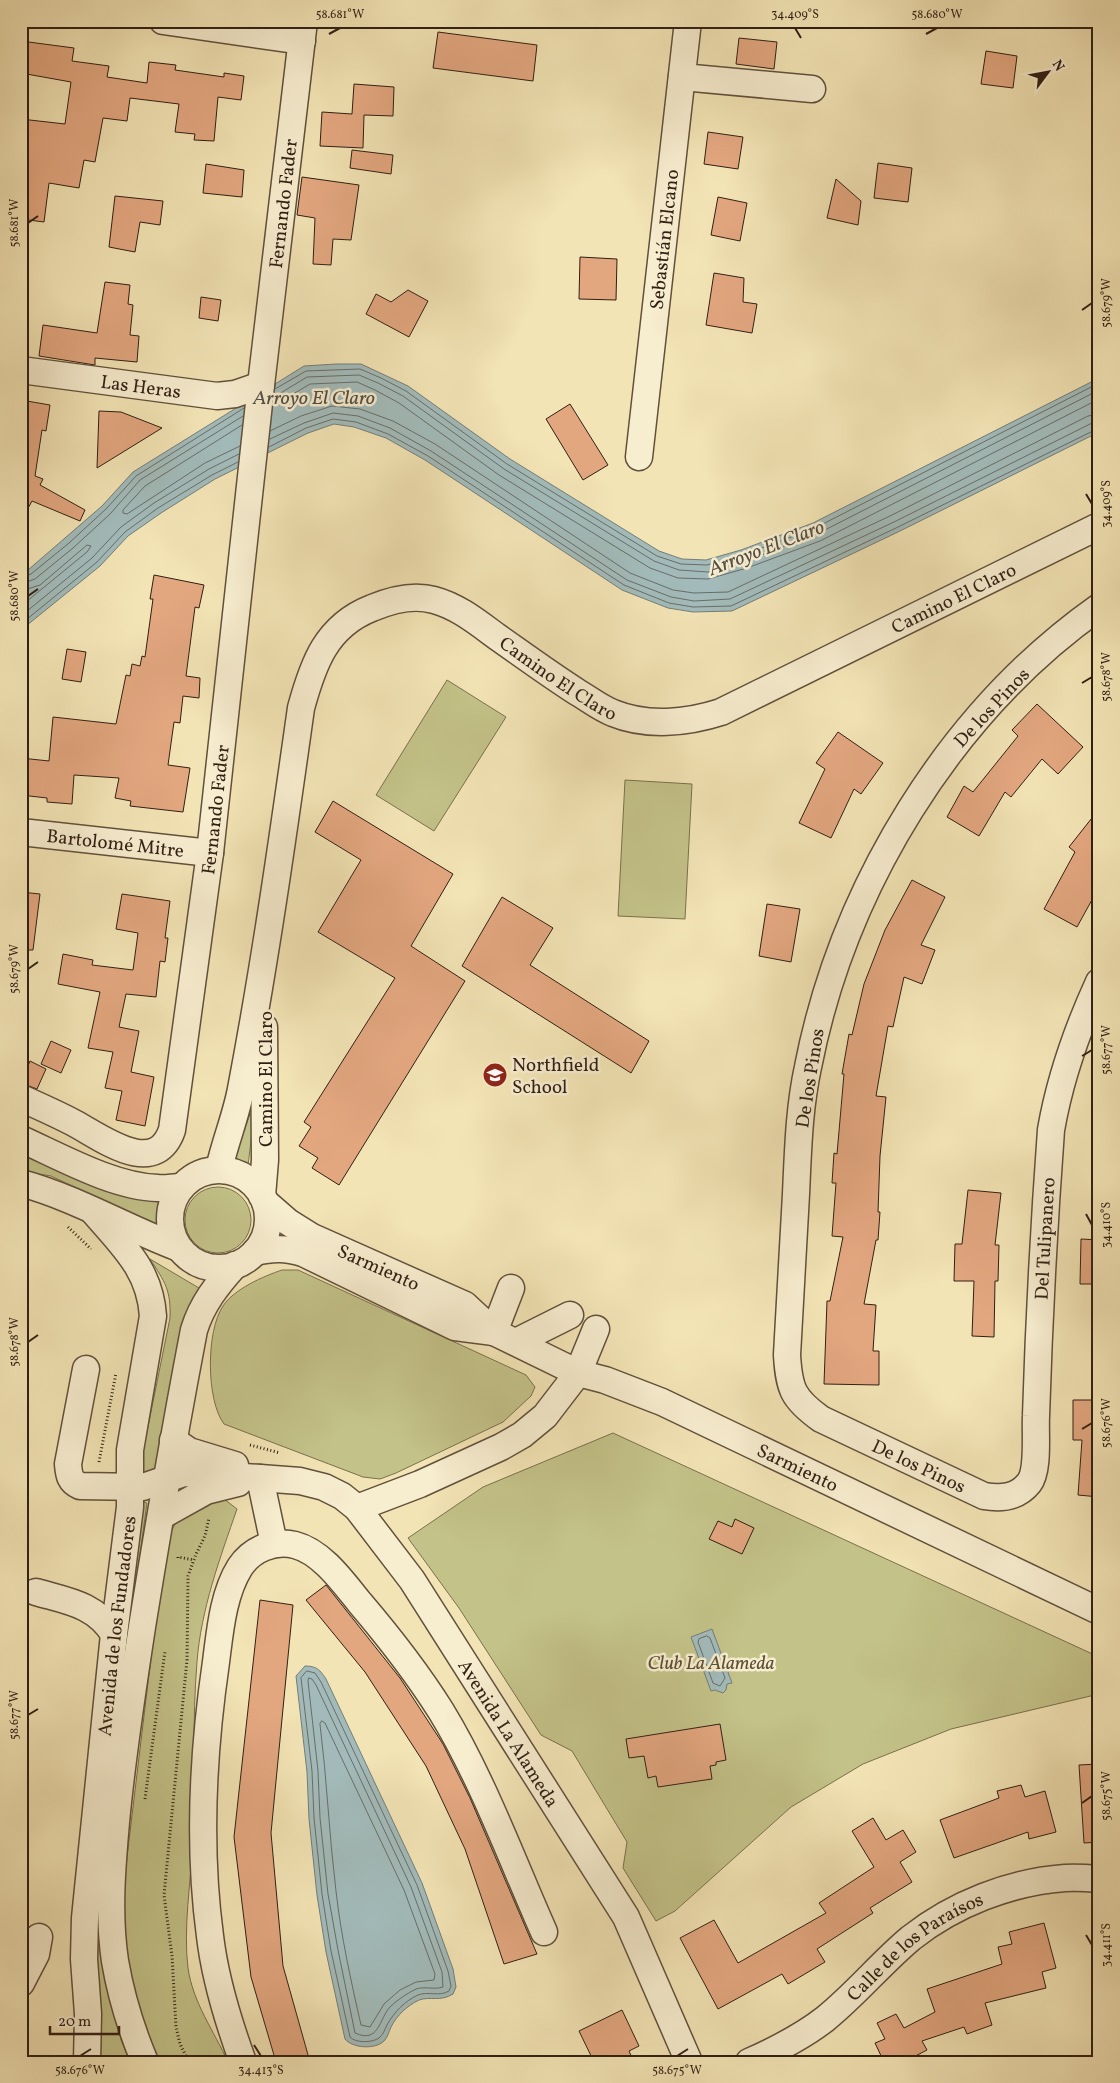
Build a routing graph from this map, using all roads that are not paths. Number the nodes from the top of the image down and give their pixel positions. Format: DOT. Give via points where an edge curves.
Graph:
graph roads {
  1 [pos="164,21"];
  2 [pos="688,21"];
  3 [pos="303,31"];
  4 [pos="682,77"];
  5 [pos="812,90"];
  6 [pos="21,370"];
  7 [pos="261,385"];
  8 [pos="639,457"];
  9 [pos="1099,526"];
  10 [pos="1099,607"];
  11 [pos="21,832"];
  12 [pos="210,852"];
  13 [pos="264,962"];
  14 [pos="1099,982"];
  15 [pos="21,1098"];
  16 [pos="21,1139"];
  17 [pos="219,1169"];
  18 [pos="21,1183"];
  19 [pos="181,1187"];
  20 [pos="264,1199"];
  21 [pos="94,1210"];
  22 [pos="179,1248"];
  23 [pos="245,1259"];
  24 [pos="511,1288"];
  25 [pos="570,1314"];
  26 [pos="596,1329"];
  27 [pos="505,1337"];
  28 [pos="86,1369"];
  29 [pos="578,1373"];
  30 [pos="173,1440"];
  31 [pos="167,1478"];
  32 [pos="260,1478"];
  33 [pos="131,1488"];
  34 [pos="1015,1496"];
  35 [pos="357,1508"];
  36 [pos="161,1516"];
  37 [pos="274,1544"];
  38 [pos="122,1576"];
  39 [pos="1099,1611"];
  40 [pos="114,1634"];
  41 [pos="1099,1878"];
  42 [pos="544,1932"];
  43 [pos="39,1936"];
  44 [pos="21,1983"];
  45 [pos="87,2062"];
  46 [pos="145,2062"];
  47 [pos="243,2062"];
  48 [pos="689,2062"];
  49 [pos="749,2062"];
  1 -- 3 [label="street"];
  2 -- 4 [label="street, Sebastián Elcano"];
  3 -- 7 [label="street, Fernando Fader"];
  4 -- 5 [label="street"];
  4 -- 8 [label="street, Sebastián Elcano"];
  6 -- 7 [label="street, Las Heras" via="217,396"];
  7 -- 12 [label="street, Fernando Fader"];
  9 -- 13 [label="street, Camino El Claro" via="721,712 700,718 653,722 613,713 550,674 470,617 434,599 410,597 388,601 362,612 331,637 311,672 301,708"];
  10 -- 34 [label="street, De los Pinos" via="1049,646 973,724 944,759 898,830 854,913 828,984 807,1068 802,1109 787,1355 788,1376 794,1393 802,1406 821,1419 984,1496"];
  11 -- 12 [label="street, Bartolomé Mitre"];
  12 -- 15 [label="street, Fernando Fader" via="168,1142 152,1153 128,1151"];
  13 -- 17 [label="street, Camino El Claro" via="240,1092"];
  13 -- 20 [label="street, Camino El Claro"];
  14 -- 34 [label="street, Del Tulipanero" via="1071,1049 1056,1099 1049,1162 1034,1470 1029,1483"];
  16 -- 19 [label="street" via="112,1178 139,1186"];
  17 -- 19 [label="street" via="204,1171"];
  17 -- 20 [label="street" via="244,1177"];
  18 -- 21 [label="street"];
  19 -- 22 [label="street" via="173,1201 170,1217 172,1233"];
  20 -- 23 [label="street" via="267,1229 263,1241"];
  20 -- 27 [label="street, Sarmiento" via="288,1222 312,1237 465,1305"];
  21 -- 22 [label="street"];
  21 -- 33 [label="street, Avenida de los Fundadores" via="142,1271 152,1299 153,1316 130,1450"];
  22 -- 23 [label="street" via="204,1266 223,1268"];
  23 -- 27 [label="street, Sarmiento" via="271,1248 288,1248 455,1327"];
  23 -- 30 [label="street, Avenida de los Fundadores" via="209,1297 199,1315"];
  24 -- 27 [label="street"];
  25 -- 27 [label="street"];
  26 -- 29 [label="street"];
  27 -- 29 [label="street, Sarmiento"];
  28 -- 33 [label="street, Avenida La Alameda" via="68,1464 70,1478 80,1486"];
  29 -- 35 [label="street" via="545,1416 522,1435 428,1481"];
  29 -- 39 [label="street, Sarmiento" via="662,1402"];
  30 -- 31 [label="street, Avenida de los Fundadores"];
  30 -- 32 [label="street, Avenida La Alameda" via="189,1451 238,1466"];
  31 -- 32 [label="street, Avenida La Alameda" via="184,1473"];
  31 -- 33 [label="street, Avenida La Alameda"];
  31 -- 36 [label="street, Avenida de los Fundadores"];
  32 -- 35 [label="street, Avenida La Alameda" via="300,1481 324,1487"];
  32 -- 36 [label="street, Avenida La Alameda" via="206,1491"];
  32 -- 37 [label="street"];
  33 -- 38 [label="street, Avenida de los Fundadores"];
  35 -- 48 [label="street, Avenida La Alameda" via="412,1580 626,1916"];
  36 -- 46 [label="street, Avenida de los Fundadores" via="121,1770 112,1861 115,1960 124,2002"];
  37 -- 42 [label="street" via="308,1550 324,1562 398,1649 441,1711 474,1772"];
  37 -- 47 [label="street" via="254,1552 245,1560 230,1589 219,1635 209,1711 204,1822 210,1939 228,2020"];
  38 -- 40 [label="street, Avenida de los Fundadores"];
  38 -- 40 [label="street" via="112,1585 87,1594 36,1592 85,1607 100,1616"];
  40 -- 45 [label="street, Avenida de los Fundadores" via="85,1918"];
  41 -- 49 [label="street, Calle de los Paraísos" via="1065,1878 1018,1886 982,1897 944,1915 911,1939 826,2018 784,2046"];
  43 -- 44 [label="street" via="36,1954"];
}
